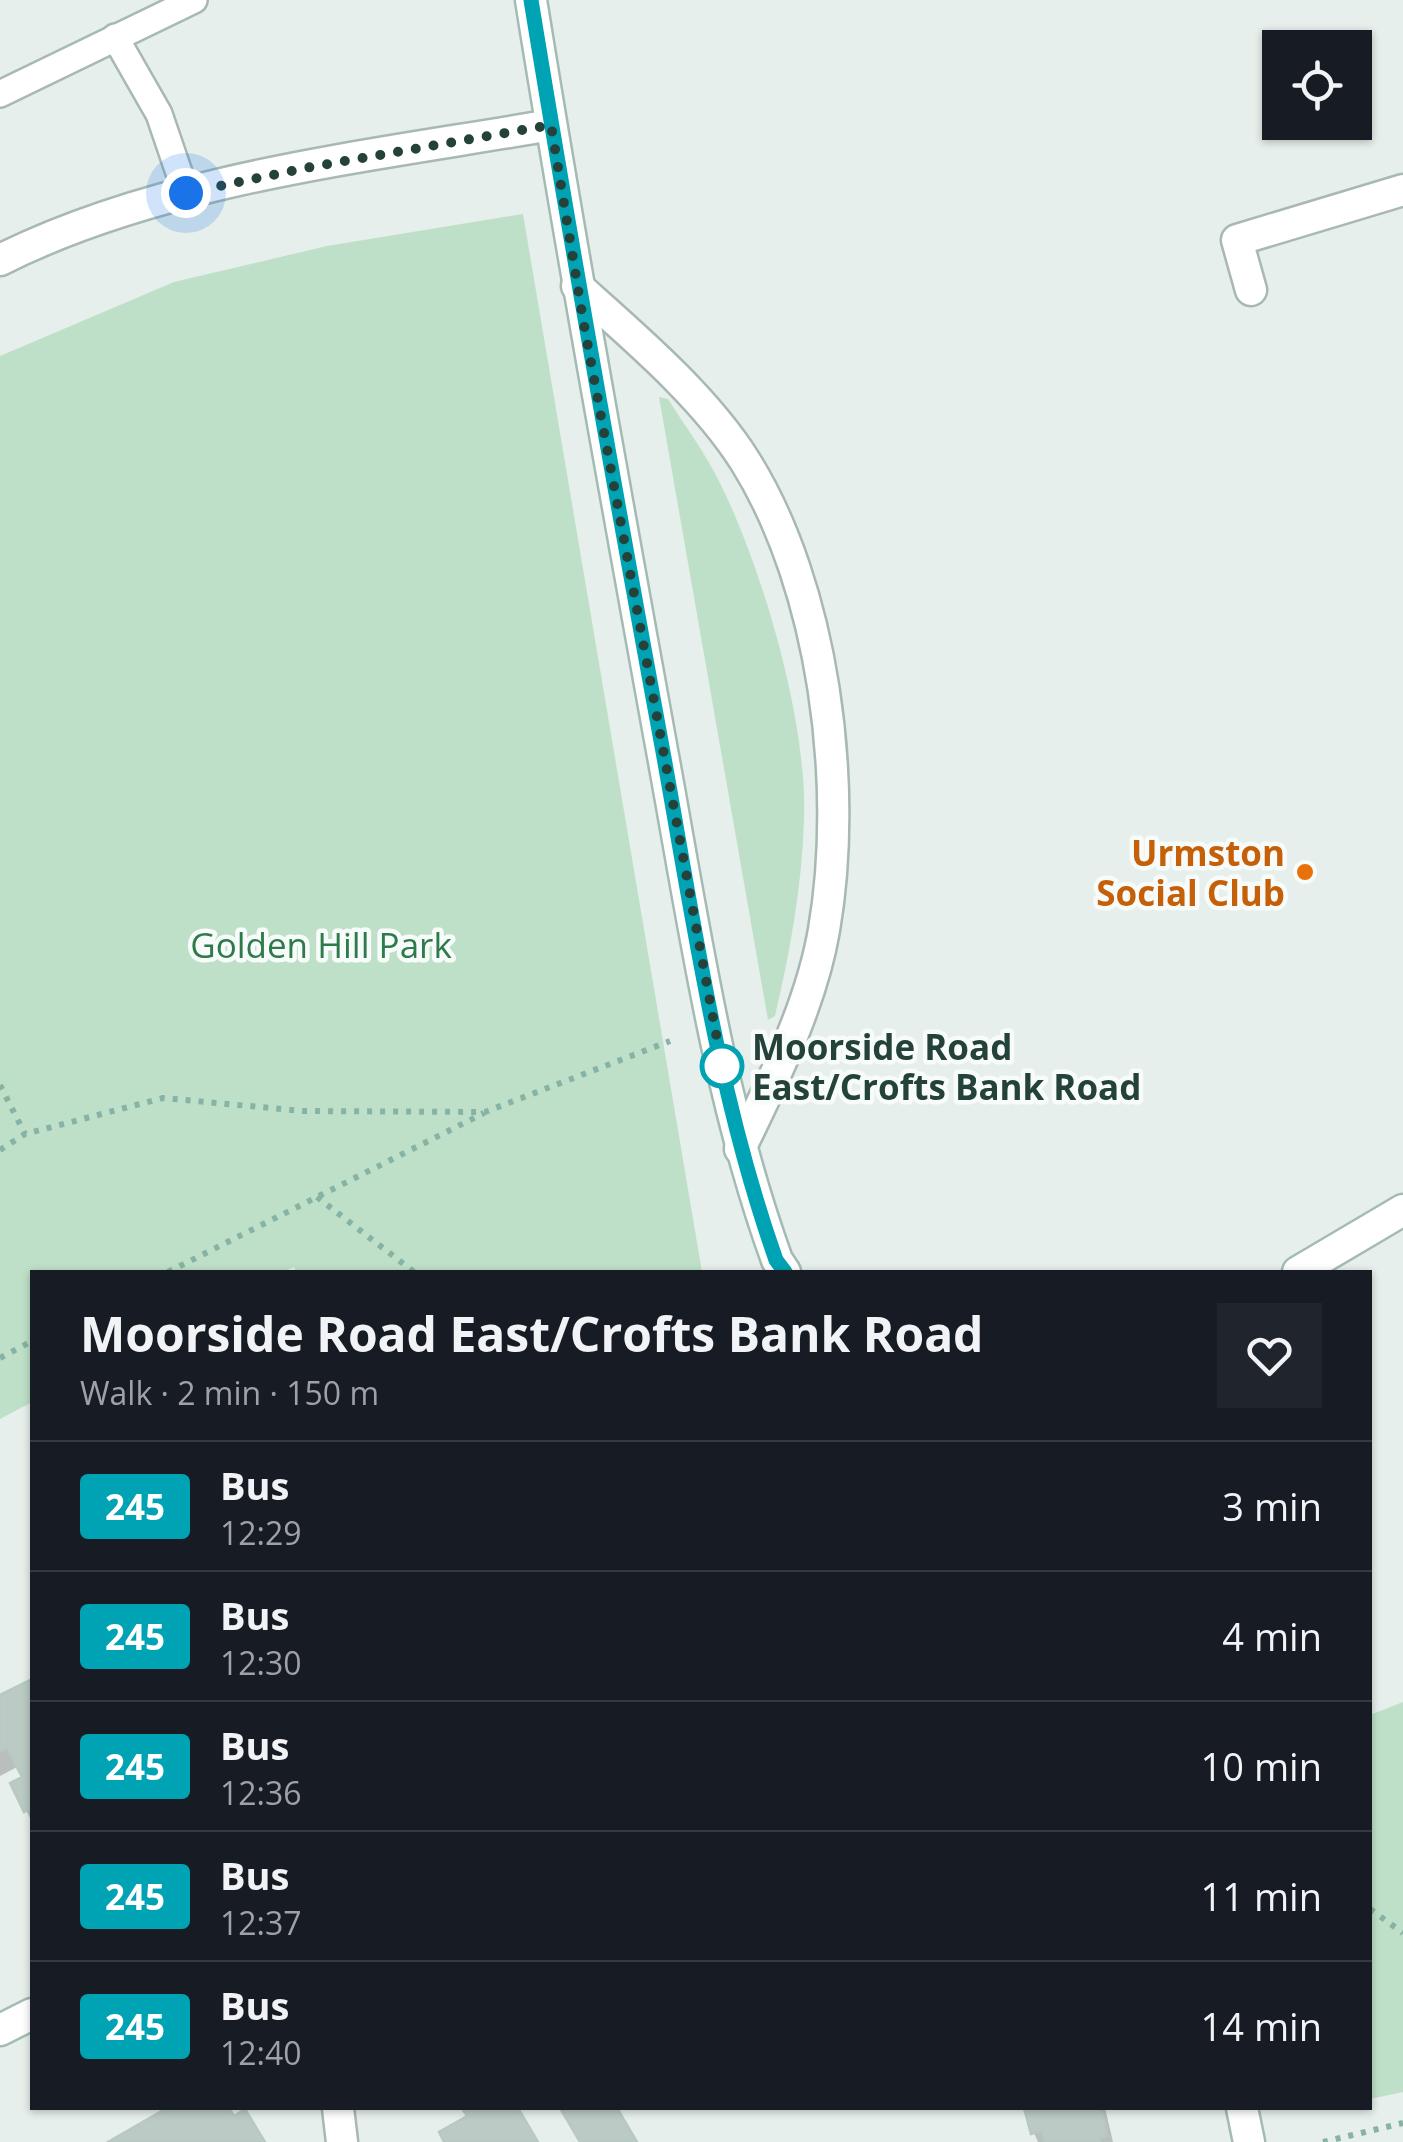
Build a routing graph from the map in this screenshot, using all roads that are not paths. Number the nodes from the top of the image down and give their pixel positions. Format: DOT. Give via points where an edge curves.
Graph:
graph roads {
  1 [pos="194,0"];
  2 [pos="531,0"];
  3 [pos="115,37"];
  4 [pos="0,94"];
  5 [pos="551,125"];
  6 [pos="1403,190"];
  7 [pos="186,193"];
  8 [pos="0,260"];
  9 [pos="578,286"];
  10 [pos="1251,290"];
  11 [pos="740,1148"];
  12 [pos="1403,1210"];
  13 [pos="780,1268"];
  14 [pos="1301,1270"];
  15 [pos="30,2015"];
  16 [pos="0,2030"];
  17 [pos="338,2110"];
  18 [pos="1242,2110"];
  19 [pos="342,2142"];
  20 [pos="1249,2142"];
  1 -- 3 [label="lane"];
  2 -- 5 [label="street"];
  3 -- 4 [label="lane"];
  3 -- 7 [label="lane" via="159,114"];
  5 -- 7 [label="street"];
  5 -- 9 [label="street"];
  6 -- 10 [label="street" via="1237,240"];
  7 -- 8 [label="street"];
  9 -- 11 [label="street"];
  9 -- 11 [label="street" via="690,394 744,460 784,544 824,691 834,772 824,932 801,1008"];
  11 -- 13 [label="street"];
  12 -- 14 [label="street"];
  15 -- 16 [label="street"];
  17 -- 19 [label="street"];
  18 -- 20 [label="street"];
}
